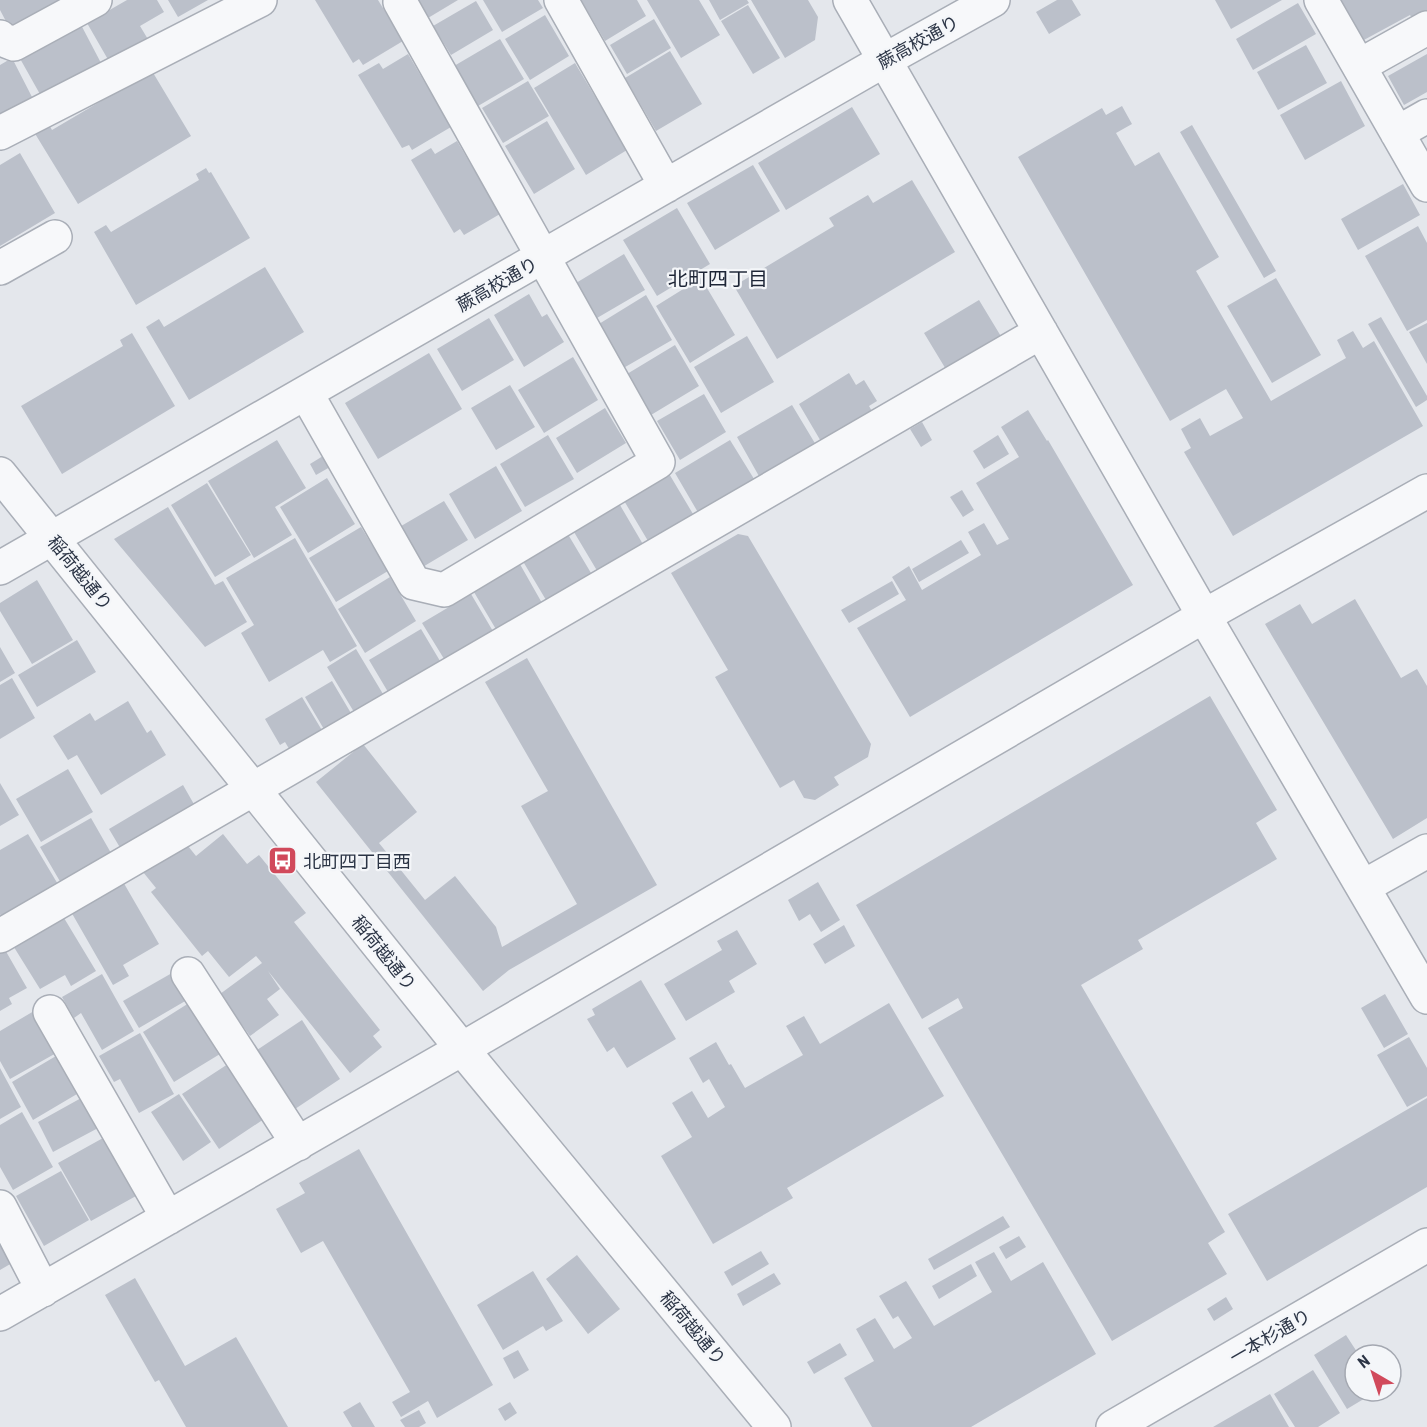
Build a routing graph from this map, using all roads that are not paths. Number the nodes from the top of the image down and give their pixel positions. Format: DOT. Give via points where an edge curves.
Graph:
graph roads {
  1 [pos="95,0"];
  2 [pos="260,0"];
  3 [pos="561,0"];
  4 [pos="850,0"];
  5 [pos="993,0"];
  6 [pos="1321,0"];
  7 [pos="400,2"];
  8 [pos="1427,28"];
  9 [pos="0,37"];
  10 [pos="885,60"];
  11 [pos="1359,66"];
  12 [pos="1427,116"];
  13 [pos="0,133"];
  14 [pos="1397,133"];
  15 [pos="1427,185"];
  16 [pos="666,186"];
  17 [pos="56,237"];
  18 [pos="542,258"];
  19 [pos="0,268"];
  20 [pos="1041,332"];
  21 [pos="306,393"];
  22 [pos="0,474"];
  23 [pos="1427,491"];
  24 [pos="52,538"];
  25 [pos="0,568"];
  26 [pos="1204,616"];
  27 [pos="253,789"];
  28 [pos="1427,850"];
  29 [pos="1363,888"];
  30 [pos="0,936"];
  31 [pos="188,974"];
  32 [pos="1427,998"];
  33 [pos="50,1012"];
  34 [pos="462,1049"];
  35 [pos="298,1144"];
  36 [pos="0,1207"];
  37 [pos="168,1218"];
  38 [pos="1427,1245"];
  39 [pos="43,1290"];
  40 [pos="0,1314"];
  41 [pos="774,1427"];
  42 [pos="1113,1427"];
  1 -- 9 [label="street" via="14,44"];
  2 -- 13 [label="street"];
  3 -- 16 [label="street"];
  4 -- 10 [label="street"];
  5 -- 10 [label="street, 蕨高校通り"];
  6 -- 11 [label="street"];
  7 -- 18 [label="street"];
  8 -- 11 [label="street"];
  10 -- 16 [label="street, 蕨高校通り"];
  10 -- 20 [label="street"];
  11 -- 14 [label="street"];
  12 -- 14 [label="street"];
  14 -- 15 [label="street"];
  16 -- 18 [label="street, 蕨高校通り"];
  17 -- 19 [label="street"];
  18 -- 21 [label="street, 蕨高校通り"];
  18 -- 21 [label="street" via="658,462 444,590 414,583"];
  20 -- 26 [label="street"];
  20 -- 27 [label="street"];
  21 -- 24 [label="street, 蕨高校通り"];
  22 -- 24 [label="street, 稲荷越通り"];
  23 -- 26 [label="street"];
  24 -- 25 [label="street, 蕨高校通り"];
  24 -- 27 [label="street, 稲荷越通り"];
  26 -- 29 [label="street"];
  26 -- 34 [label="street"];
  27 -- 30 [label="street"];
  27 -- 34 [label="street, 稲荷越通り"];
  28 -- 29 [label="street"];
  29 -- 32 [label="street"];
  31 -- 35 [label="street"];
  33 -- 37 [label="street"];
  34 -- 35 [label="street"];
  34 -- 41 [label="street, 稲荷越通り"];
  35 -- 37 [label="street"];
  36 -- 39 [label="street"];
  37 -- 39 [label="street"];
  38 -- 42 [label="street, 一本杉通り"];
  39 -- 40 [label="street"];
}
